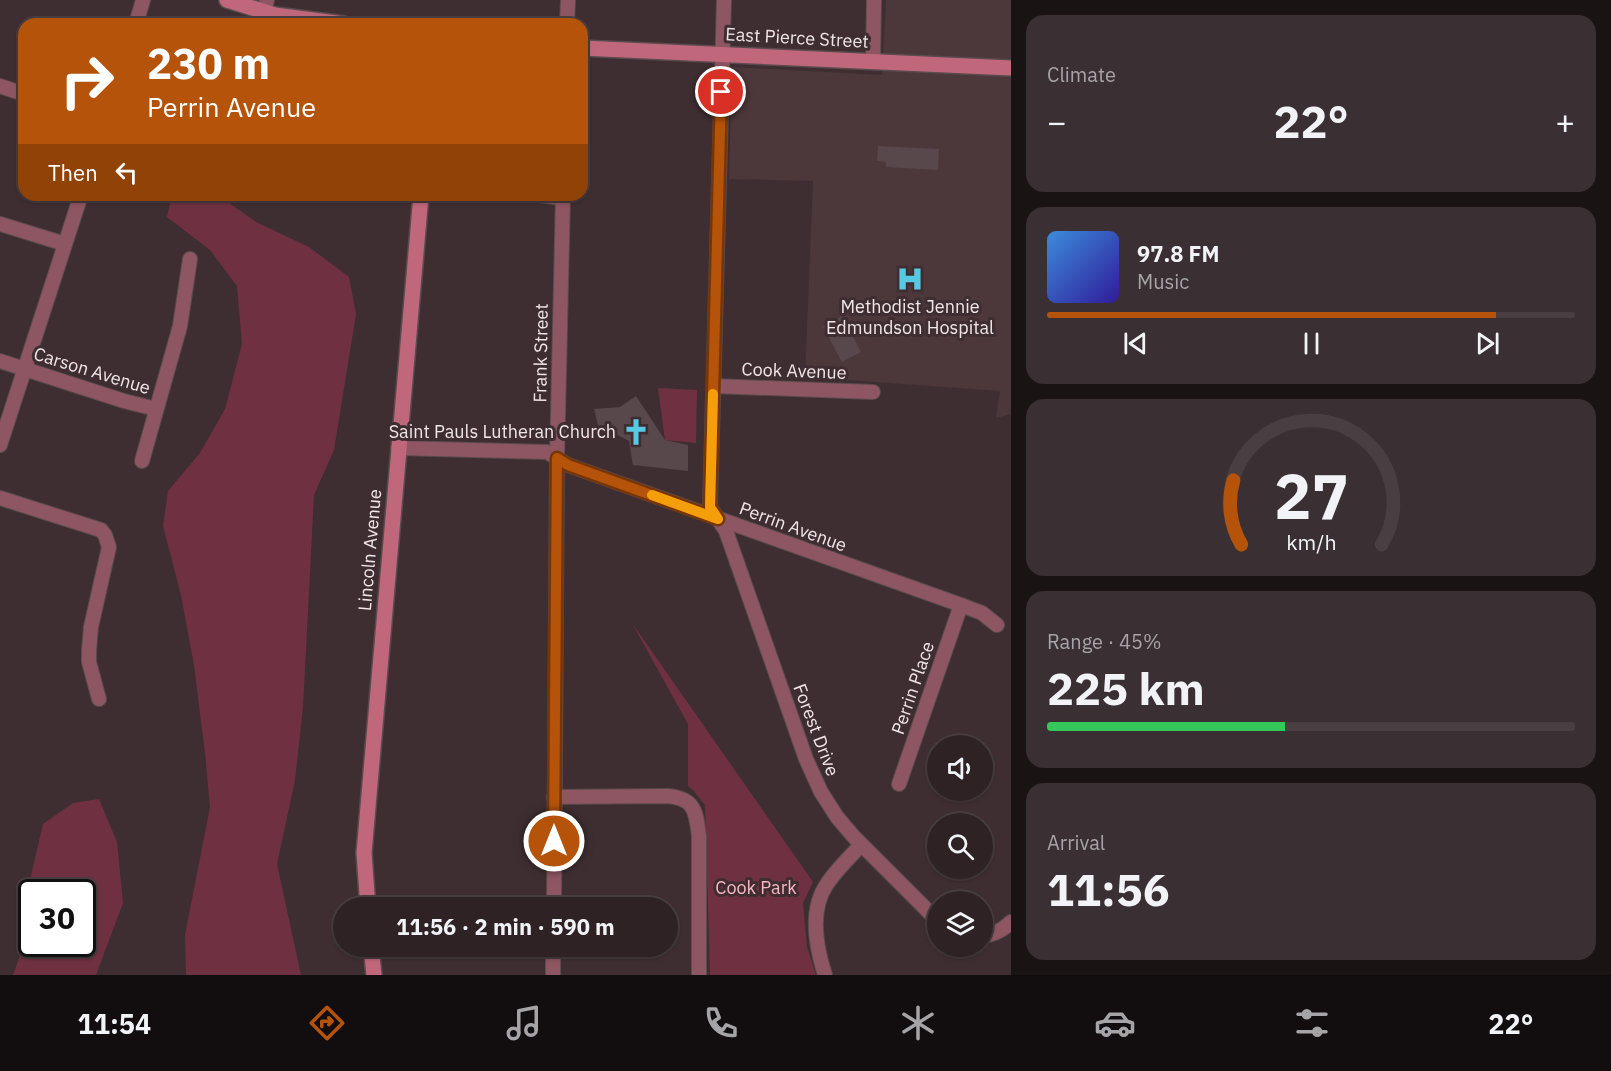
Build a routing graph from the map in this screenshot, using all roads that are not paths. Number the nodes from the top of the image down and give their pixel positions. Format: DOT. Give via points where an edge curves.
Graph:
graph roads {
  1 [pos="143,0"];
  2 [pos="227,0"];
  3 [pos="568,0"];
  4 [pos="724,0"];
  5 [pos="874,0"];
  6 [pos="263,12"];
  7 [pos="138,18"];
  8 [pos="298,18"];
  9 [pos="567,18"];
  10 [pos="588,48"];
  11 [pos="722,54"];
  12 [pos="873,61"];
  13 [pos="1011,68"];
  14 [pos="0,86"];
  15 [pos="18,92"];
  16 [pos="79,201"];
  17 [pos="420,201"];
  18 [pos="562,201"];
  19 [pos="0,224"];
  20 [pos="65,244"];
  21 [pos="190,259"];
  22 [pos="0,361"];
  23 [pos="25,369"];
  24 [pos="714,386"];
  25 [pos="873,392"];
  26 [pos="156,409"];
  27 [pos="0,445"];
  28 [pos="398,448"];
  29 [pos="557,458"];
  30 [pos="142,461"];
  31 [pos="0,498"];
  32 [pos="718,519"];
  33 [pos="961,605"];
  34 [pos="997,626"];
  35 [pos="99,699"];
  36 [pos="900,784"];
  37 [pos="554,797"];
  38 [pos="861,845"];
  39 [pos="367,897"];
  40 [pos="554,897"];
  41 [pos="927,910"];
  42 [pos="1011,922"];
  43 [pos="993,933"];
  44 [pos="372,957"];
  45 [pos="553,957"];
  46 [pos="374,975"];
  47 [pos="553,975"];
  48 [pos="699,975"];
  49 [pos="825,975"];
  1 -- 7 [label="street"];
  2 -- 6 [label="street"];
  3 -- 9 [label="street"];
  4 -- 11 [label="street, Forest Drive"];
  5 -- 12 [label="street"];
  6 -- 8 [label="street"];
  10 -- 11 [label="street, East Pierce Street"];
  11 -- 12 [label="street, East Pierce Street"];
  11 -- 24 [label="street, Forest Drive"];
  12 -- 13 [label="street, East Pierce Street"];
  14 -- 15 [label="street"];
  16 -- 20 [label="street"];
  17 -- 28 [label="street, Lincoln Avenue"];
  18 -- 29 [label="street, Frank Street"];
  19 -- 20 [label="street"];
  20 -- 23 [label="street"];
  21 -- 26 [label="street" via="180,326"];
  22 -- 23 [label="street, Carson Avenue"];
  23 -- 26 [label="street, Carson Avenue"];
  23 -- 27 [label="street"];
  24 -- 25 [label="street, Cook Avenue"];
  24 -- 32 [label="street, Forest Drive" via="710,507"];
  26 -- 30 [label="street, Carson Avenue"];
  28 -- 29 [label="street, Perrin Avenue" via="536,451"];
  28 -- 39 [label="street, Lincoln Avenue" via="364,853"];
  29 -- 32 [label="street, Perrin Avenue"];
  29 -- 37 [label="street, Frank Street"];
  31 -- 35 [label="street" via="101,530 105,535 110,547 89,650"];
  32 -- 33 [label="street, Perrin Avenue"];
  32 -- 38 [label="street, Forest Drive" via="726,531 820,792"];
  33 -- 34 [label="street, Perrin Avenue"];
  33 -- 36 [label="street, Perrin Place"];
  37 -- 40 [label="street, Frank Street"];
  37 -- 48 [label="street" via="678,796 694,808 699,837"];
  38 -- 41 [label="street, Forest Drive"];
  38 -- 49 [label="street" via="827,884 819,900 815,923"];
  42 -- 43 [label="street"];
  44 -- 46 [label="street"];
  45 -- 47 [label="street"];
}
